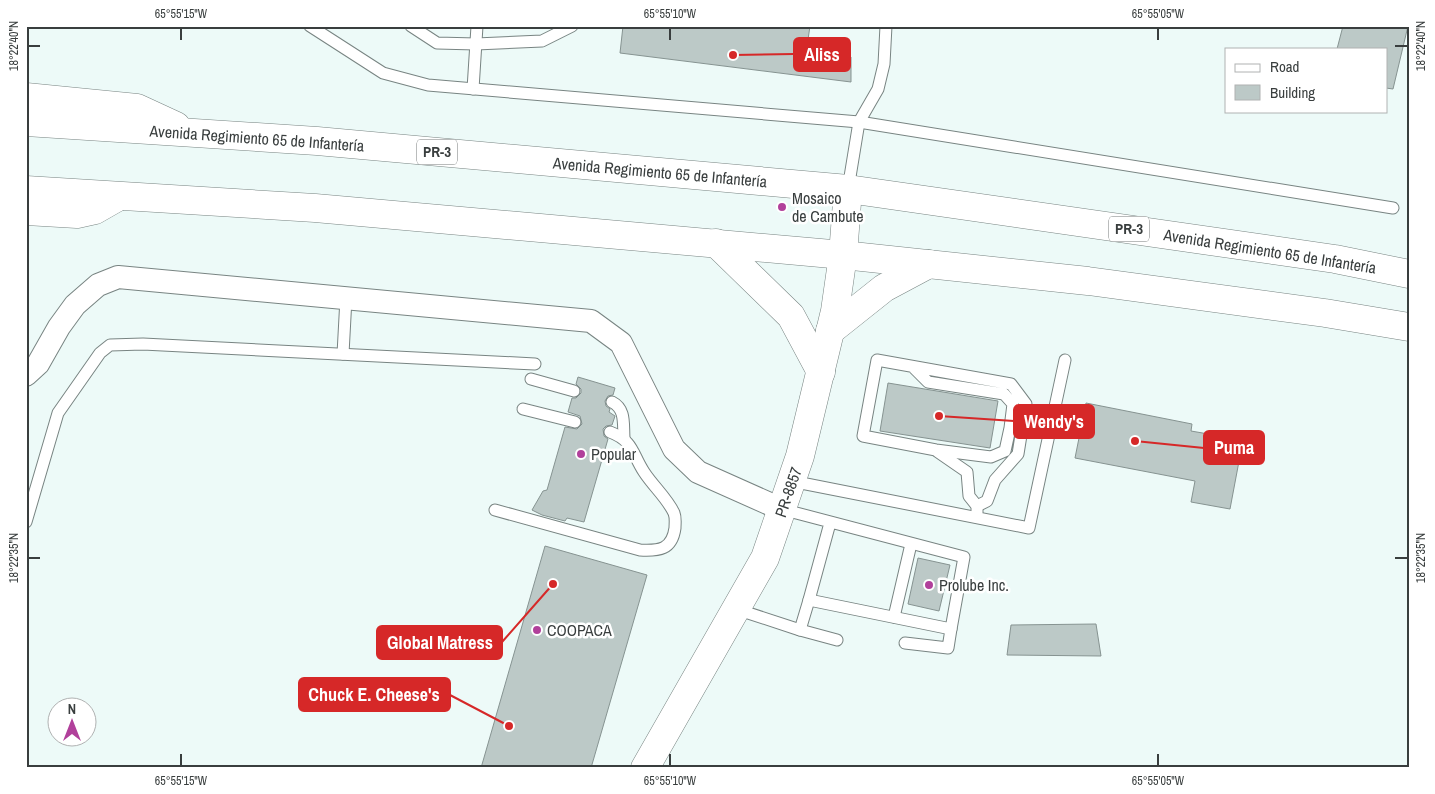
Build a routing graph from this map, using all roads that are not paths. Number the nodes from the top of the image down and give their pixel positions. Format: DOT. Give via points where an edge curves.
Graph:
graph roads {
  1 [pos="310,26"];
  2 [pos="410,26"];
  3 [pos="477,26"];
  4 [pos="572,26"];
  5 [pos="886,26"];
  6 [pos="476,44"];
  7 [pos="473,89"];
  8 [pos="26,97"];
  9 [pos="26,122"];
  10 [pos="858,122"];
  11 [pos="191,133"];
  12 [pos="848,189"];
  13 [pos="26,190"];
  14 [pos="120,196"];
  15 [pos="1393,208"];
  16 [pos="26,211"];
  17 [pos="716,244"];
  18 [pos="843,255"];
  19 [pos="929,264"];
  20 [pos="1409,274"];
  21 [pos="346,298"];
  22 [pos="1409,327"];
  23 [pos="830,331"];
  24 [pos="343,354"];
  25 [pos="1065,360"];
  26 [pos="535,364"];
  27 [pos="913,367"];
  28 [pos="820,372"];
  29 [pos="26,375"];
  30 [pos="531,379"];
  31 [pos="574,391"];
  32 [pos="612,402"];
  33 [pos="523,409"];
  34 [pos="575,422"];
  35 [pos="610,432"];
  36 [pos="624,438"];
  37 [pos="936,450"];
  38 [pos="791,481"];
  39 [pos="782,509"];
  40 [pos="495,510"];
  41 [pos="977,512"];
  42 [pos="26,522"];
  43 [pos="830,523"];
  44 [pos="911,544"];
  45 [pos="809,600"];
  46 [pos="736,609"];
  47 [pos="894,617"];
  48 [pos="951,629"];
  49 [pos="800,630"];
  50 [pos="837,640"];
  51 [pos="905,643"];
  52 [pos="645,768"];
  1 -- 7 [label="lane" via="383,73 428,85"];
  2 -- 6 [label="lane" via="437,43"];
  3 -- 6 [label="lane"];
  4 -- 6 [label="lane" via="542,41"];
  5 -- 10 [label="lane" via="884,64 878,89"];
  6 -- 7 [label="lane"];
  7 -- 10 [label="lane"];
  8 -- 11 [label="main road" via="137,108"];
  9 -- 11 [label="main road, Avenida Regimiento 65 de Infantería / PR-3"];
  10 -- 12 [label="lane"];
  10 -- 15 [label="lane"];
  11 -- 12 [label="main road, Avenida Regimiento 65 de Infantería / PR-3" via="317,141"];
  12 -- 18 [label="main road, PR-8857"];
  12 -- 20 [label="main road, Avenida Regimiento 65 de Infantería / PR-3" via="1335,259"];
  13 -- 14 [label="main road"];
  14 -- 16 [label="main road" via="95,210 77,214"];
  14 -- 17 [label="main road" via="315,208"];
  17 -- 18 [label="main road"];
  17 -- 28 [label="main road" via="791,316"];
  18 -- 19 [label="main road"];
  18 -- 23 [label="main road, PR-8857"];
  19 -- 22 [label="main road" via="1098,282"];
  19 -- 23 [label="main road" via="884,288"];
  21 -- 24 [label="lane"];
  21 -- 29 [label="street" via="118,277 98,285 75,305 38,364"];
  21 -- 39 [label="street" via="591,320 621,343 674,449 698,472"];
  23 -- 28 [label="main road, PR-8857"];
  24 -- 26 [label="lane"];
  24 -- 42 [label="lane" via="110,345 100,353 58,413"];
  25 -- 41 [label="lane" via="1029,528"];
  27 -- 37 [label="lane" via="877,360 864,436"];
  27 -- 37 [label="lane" via="928,382 1004,394 1013,404 1004,451 991,457"];
  27 -- 41 [label="lane" via="1011,384 1026,404 1018,454 995,480 987,501"];
  28 -- 38 [label="main road, PR-8857"];
  30 -- 31 [label="lane"];
  32 -- 36 [label="lane" via="619,405 623,414"];
  33 -- 34 [label="lane"];
  35 -- 36 [label="lane"];
  36 -- 40 [label="lane" via="643,471 675,514 674,532 665,548 640,550"];
  37 -- 41 [label="lane" via="966,472 969,496"];
  38 -- 39 [label="main road, PR-8857"];
  38 -- 41 [label="lane"];
  39 -- 43 [label="lane"];
  39 -- 46 [label="main road, PR-8857" via="765,558"];
  43 -- 44 [label="lane"];
  43 -- 45 [label="lane"];
  44 -- 47 [label="lane"];
  44 -- 48 [label="lane" via="964,557"];
  45 -- 47 [label="lane"];
  45 -- 49 [label="lane"];
  46 -- 49 [label="lane"];
  46 -- 52 [label="main road, PR-8857"];
  47 -- 48 [label="lane"];
  48 -- 51 [label="lane" via="948,648"];
  49 -- 50 [label="lane"];
}
